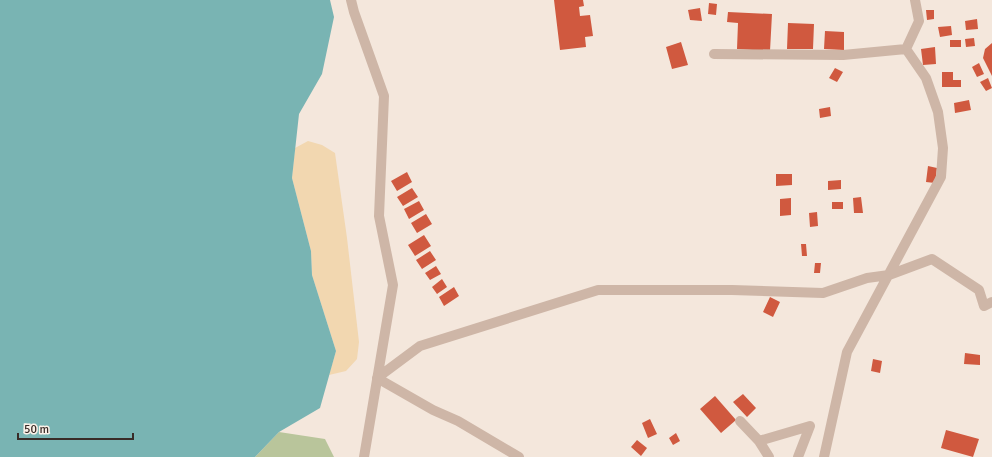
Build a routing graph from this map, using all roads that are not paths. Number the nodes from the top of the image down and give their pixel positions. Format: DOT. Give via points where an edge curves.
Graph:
graph roads {
  1 [pos="351,0"];
  2 [pos="915,0"];
  3 [pos="906,49"];
  4 [pos="714,54"];
  5 [pos="889,274"];
  6 [pos="992,302"];
  7 [pos="377,378"];
  8 [pos="740,421"];
  9 [pos="759,441"];
  10 [pos="364,457"];
  11 [pos="519,457"];
  12 [pos="769,457"];
  13 [pos="798,457"];
  14 [pos="824,457"];
  1 -- 7 [label="street" via="384,96 379,216 393,285"];
  2 -- 3 [label="street" via="918,21"];
  3 -- 4 [label="street" via="843,56"];
  3 -- 5 [label="street" via="926,78 938,112 944,148 941,177"];
  5 -- 6 [label="street" via="932,259 979,290 984,306"];
  5 -- 7 [label="street" via="867,278 823,293 598,290 420,346"];
  5 -- 14 [label="street" via="847,352"];
  7 -- 10 [label="street"];
  7 -- 11 [label="street"];
  8 -- 9 [label="street"];
  9 -- 12 [label="street"];
  9 -- 13 [label="street" via="810,426"];
}
